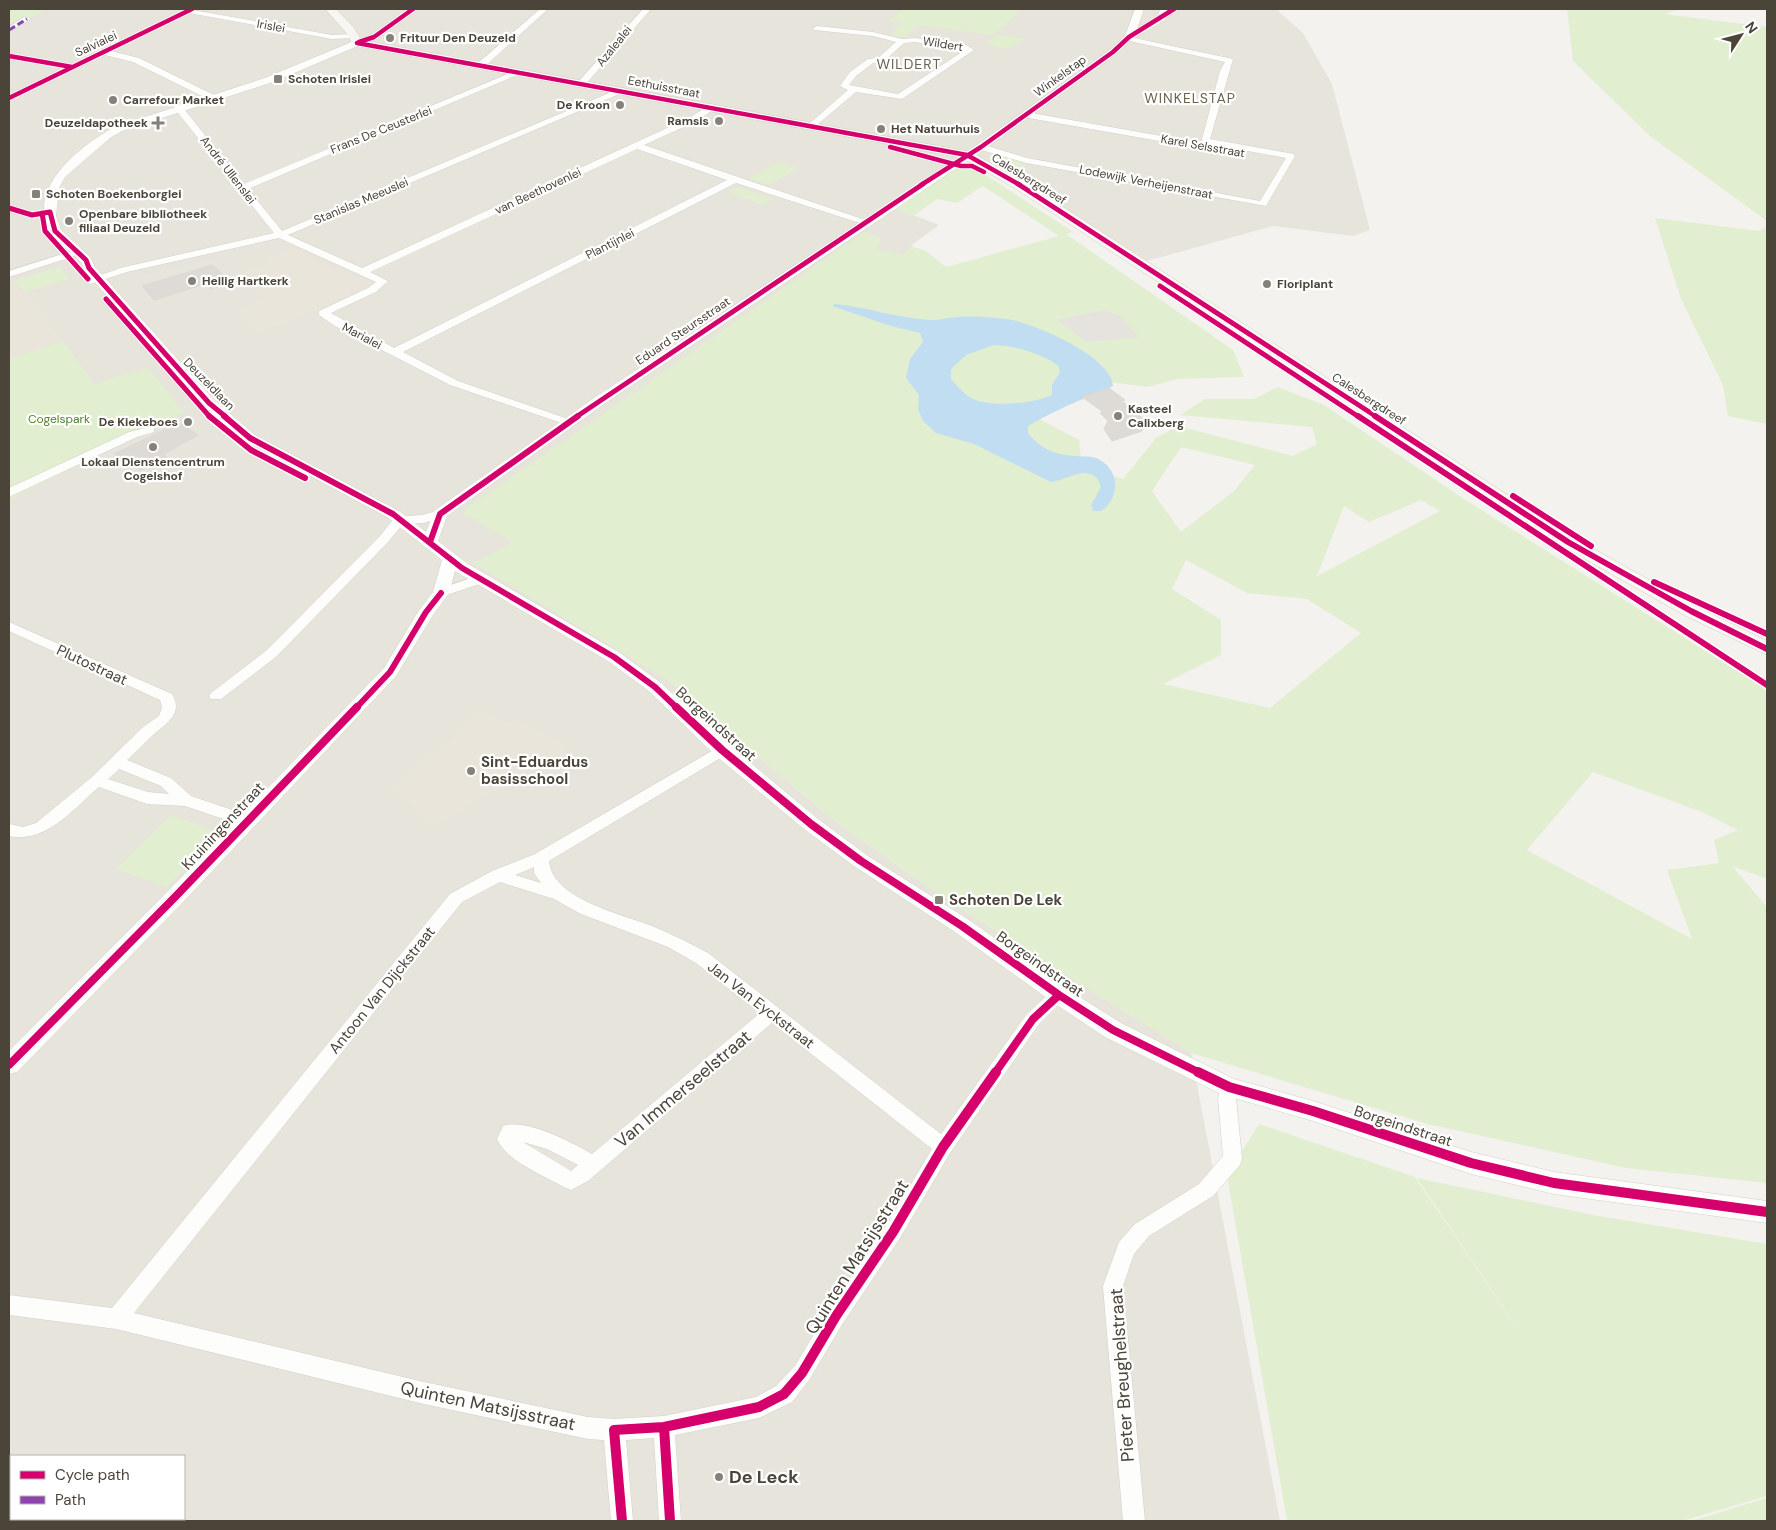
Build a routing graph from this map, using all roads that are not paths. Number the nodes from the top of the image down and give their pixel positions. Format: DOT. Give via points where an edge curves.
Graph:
graph roads {
  1 [pos="330,9"];
  2 [pos="413,9"];
  3 [pos="544,9"];
  4 [pos="647,9"];
  5 [pos="1139,9"];
  6 [pos="1164,9"];
  7 [pos="190,10"];
  8 [pos="27,19"];
  9 [pos="12,28"];
  10 [pos="818,28"];
  11 [pos="1128,38"];
  12 [pos="355,39"];
  13 [pos="902,41"];
  14 [pos="104,52"];
  15 [pos="9,56"];
  16 [pos="481,65"];
  17 [pos="72,67"];
  18 [pos="520,72"];
  19 [pos="582,83"];
  20 [pos="854,89"];
  21 [pos="621,90"];
  22 [pos="211,97"];
  23 [pos="9,98"];
  24 [pos="178,107"];
  25 [pos="711,107"];
  26 [pos="1026,115"];
  27 [pos="812,126"];
  28 [pos="1205,143"];
  29 [pos="638,146"];
  30 [pos="981,146"];
  31 [pos="967,155"];
  32 [pos="1289,162"];
  33 [pos="735,180"];
  34 [pos="242,188"];
  35 [pos="9,208"];
  36 [pos="46,212"];
  37 [pos="866,222"];
  38 [pos="280,235"];
  39 [pos="72,254"];
  40 [pos="363,271"];
  41 [pos="9,274"];
  42 [pos="94,280"];
  43 [pos="393,353"];
  44 [pos="570,423"];
  45 [pos="150,430"];
  46 [pos="9,493"];
  47 [pos="440,514"];
  48 [pos="399,520"];
  49 [pos="430,542"];
  50 [pos="450,559"];
  51 [pos="480,579"];
  52 [pos="441,593"];
  53 [pos="9,626"];
  54 [pos="1767,649"];
  55 [pos="216,696"];
  56 [pos="722,750"];
  57 [pos="117,762"];
  58 [pos="97,781"];
  59 [pos="186,800"];
  60 [pos="246,821"];
  61 [pos="9,830"];
  62 [pos="541,858"];
  63 [pos="498,875"];
  64 [pos="561,895"];
  65 [pos="1059,995"];
  66 [pos="772,1013"];
  67 [pos="9,1065"];
  68 [pos="1229,1088"];
  69 [pos="942,1147"];
  70 [pos="593,1164"];
  71 [pos="1767,1212"];
  72 [pos="9,1305"];
  73 [pos="116,1319"];
  74 [pos="664,1427"];
  75 [pos="614,1430"];
  76 [pos="1130,1516"];
  77 [pos="622,1521"];
  78 [pos="670,1521"];
  1 -- 12 [label="main road"];
  2 -- 12 [label="street" via="374,37"];
  3 -- 16 [label="street"];
  4 -- 19 [label="street, Azalealei"];
  5 -- 11 [label="street, Winkelstap"];
  6 -- 11 [label="street, Winkelstap" via="1162,18"];
  7 -- 12 [label="street, Irislei"];
  7 -- 14 [label="street, Salvialei"];
  8 -- 9 [label="street"];
  10 -- 13 [label="street, Wildert"];
  11 -- 26 [label="street, Winkelstap"];
  11 -- 28 [label="street" via="1230,61 1224,71"];
  12 -- 16 [label="main road, Eethuisstraat"];
  12 -- 22 [label="street, Deuzeldlaan" via="275,77"];
  13 -- 20 [label="street, Wildert" via="880,60 871,61 853,74 844,86"];
  13 -- 20 [label="street, Wildert" via="923,41 970,50 900,97"];
  14 -- 17 [label="street, Salvialei"];
  14 -- 22 [label="street" via="136,60"];
  15 -- 17 [label="street"];
  16 -- 18 [label="main road, Eethuisstraat"];
  17 -- 23 [label="street, Salvialei"];
  18 -- 19 [label="main road, Eethuisstraat"];
  18 -- 34 [label="street, Frans De Ceusterlei"];
  19 -- 21 [label="main road, Eethuisstraat"];
  20 -- 27 [label="street"];
  21 -- 25 [label="main road, Eethuisstraat"];
  21 -- 38 [label="street, Stanislas Meeuslei"];
  22 -- 24 [label="street, Deuzeldlaan"];
  24 -- 34 [label="street, André Ullenslei"];
  24 -- 36 [label="street, Deuzeldlaan" via="106,136 60,175"];
  25 -- 27 [label="main road, Eethuisstraat"];
  25 -- 29 [label="street, van Beethovenlei" via="694,119"];
  26 -- 28 [label="street, Karel Selsstraat"];
  26 -- 30 [label="street, Winkelstap"];
  27 -- 31 [label="main road, Eethuisstraat"];
  28 -- 32 [label="street, Karel Selsstraat"];
  29 -- 33 [label="street"];
  29 -- 40 [label="street, van Beethovenlei"];
  30 -- 31 [label="street, Winkelstap"];
  30 -- 32 [label="street, Lodewijk Verheijenstraat" via="1026,160 1263,204"];
  31 -- 37 [label="street, Eduard Steursstraat"];
  31 -- 54 [label="main road, Calesbergdreef" via="1021,186 1568,542 1691,611"];
  33 -- 37 [label="street"];
  33 -- 43 [label="street, Plantijnlei"];
  34 -- 38 [label="street, André Ullenslei"];
  35 -- 36 [label="street" via="32,215"];
  36 -- 39 [label="street, Deuzeldlaan" via="45,231"];
  37 -- 44 [label="street, Eduard Steursstraat"];
  38 -- 40 [label="street, Marialei"];
  38 -- 42 [label="street, Stanislas Meeuslei" via="124,270"];
  39 -- 41 [label="street"];
  39 -- 42 [label="street, Deuzeldlaan"];
  40 -- 43 [label="street, Marialei" via="383,281 372,290 323,313"];
  42 -- 48 [label="street, Deuzeldlaan" via="209,403 250,438 273,456 384,518"];
  43 -- 44 [label="street, Marialei" via="454,383"];
  44 -- 47 [label="street, Eduard Steursstraat"];
  45 -- 46 [label="street" via="133,434"];
  47 -- 48 [label="street, Deuzeldlaan"];
  47 -- 49 [label="street"];
  48 -- 49 [label="street, Borgeindstraat"];
  48 -- 55 [label="street" via="272,653"];
  49 -- 50 [label="street, Borgeindstraat"];
  50 -- 51 [label="street, Borgeindstraat"];
  50 -- 52 [label="street, Kruiningenstraat"];
  51 -- 52 [label="street"];
  51 -- 56 [label="street, Borgeindstraat" via="614,657 655,687"];
  52 -- 60 [label="street, Kruiningenstraat" via="390,672"];
  53 -- 57 [label="street, Plutostraat" via="167,697 169,707 165,719"];
  56 -- 62 [label="street, Antoon Van Dijckstraat"];
  56 -- 65 [label="street, Borgeindstraat" via="860,861 962,926"];
  57 -- 58 [label="street"];
  57 -- 59 [label="street" via="166,782"];
  58 -- 59 [label="street" via="147,798"];
  58 -- 61 [label="street" via="42,827 23,833"];
  59 -- 60 [label="street"];
  60 -- 67 [label="street, Kruiningenstraat"];
  62 -- 63 [label="street, Antoon Van Dijckstraat"];
  62 -- 64 [label="street, Jan Van Eyckstraat" via="542,873"];
  63 -- 64 [label="street, Jan Van Eyckstraat"];
  63 -- 73 [label="street, Antoon Van Dijckstraat" via="456,898"];
  64 -- 66 [label="street, Jan Van Eyckstraat" via="584,908 683,946"];
  65 -- 68 [label="street, Borgeindstraat" via="1113,1030"];
  65 -- 69 [label="street, Quinten Matsijsstraat" via="1033,1020"];
  66 -- 69 [label="street, Jan Van Eyckstraat"];
  66 -- 70 [label="street, Van Immerseelstraat"];
  68 -- 71 [label="street, Borgeindstraat" via="1313,1111 1471,1163 1554,1184"];
  68 -- 76 [label="street, Pieter Breughelstraat" via="1227,1098 1233,1159 1206,1190 1142,1230 1126,1249 1113,1286"];
  69 -- 74 [label="street, Quinten Matsijsstraat" via="893,1232 802,1373 784,1394 759,1407"];
  72 -- 73 [label="street, Quinten Matsijsstraat"];
  73 -- 75 [label="street, Quinten Matsijsstraat" via="424,1393 588,1428"];
  74 -- 75 [label="street, Quinten Matsijsstraat"];
  74 -- 78 [label="street"];
  75 -- 77 [label="street"];
}
